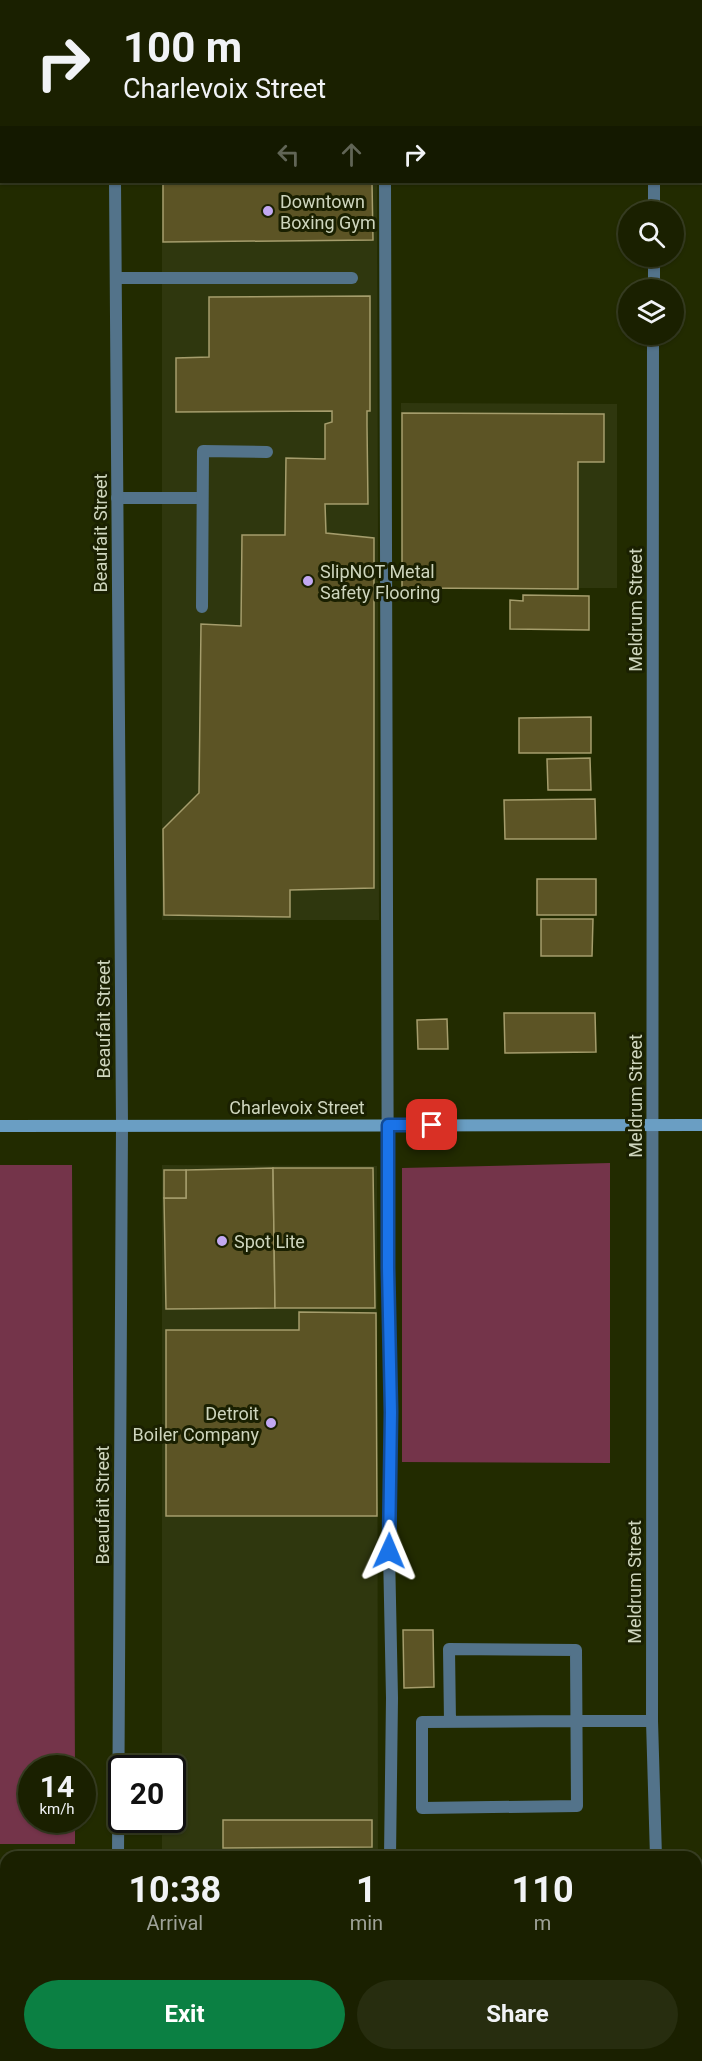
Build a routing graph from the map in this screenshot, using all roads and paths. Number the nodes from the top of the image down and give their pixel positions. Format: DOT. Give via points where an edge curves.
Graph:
graph roads {
  1 [pos="115,183"];
  2 [pos="385,183"];
  3 [pos="654,183"];
  4 [pos="654,201"];
  5 [pos="116,278"];
  6 [pos="352,278"];
  7 [pos="654,345"];
  8 [pos="267,452"];
  9 [pos="117,498"];
  10 [pos="202,498"];
  11 [pos="202,607"];
  12 [pos="122,1125"];
  13 [pos="388,1125"];
  14 [pos="653,1125"];
  15 [pos="702,1125"];
  16 [pos="0,1126"];
  17 [pos="577,1721"];
  18 [pos="652,1721"];
  19 [pos="450,1722"];
  20 [pos="118,1851"];
  21 [pos="390,1851"];
  22 [pos="656,1851"];
  1 -- 5 [label="street, Beaufait Street"];
  2 -- 13 [label="street"];
  3 -- 4 [label="street"];
  5 -- 6 [label="street"];
  5 -- 9 [label="street, Beaufait Street"];
  7 -- 14 [label="street, Meldrum Street"];
  8 -- 10 [label="street" via="202,451"];
  9 -- 10 [label="street"];
  9 -- 12 [label="street, Beaufait Street"];
  10 -- 11 [label="street"];
  12 -- 13 [label="street, Charlevoix Street"];
  12 -- 16 [label="street, Charlevoix Street"];
  12 -- 20 [label="street, Beaufait Street"];
  13 -- 14 [label="street, Charlevoix Street"];
  13 -- 21 [label="street"];
  14 -- 15 [label="street, Charlevoix Street"];
  14 -- 18 [label="street, Meldrum Street"];
  17 -- 18 [label="street"];
  17 -- 19 [label="street"];
  17 -- 19 [label="street" via="576,1650 449,1649"];
  17 -- 19 [label="street" via="577,1806 422,1808 422,1722"];
  18 -- 22 [label="street, Meldrum Street"];
}
